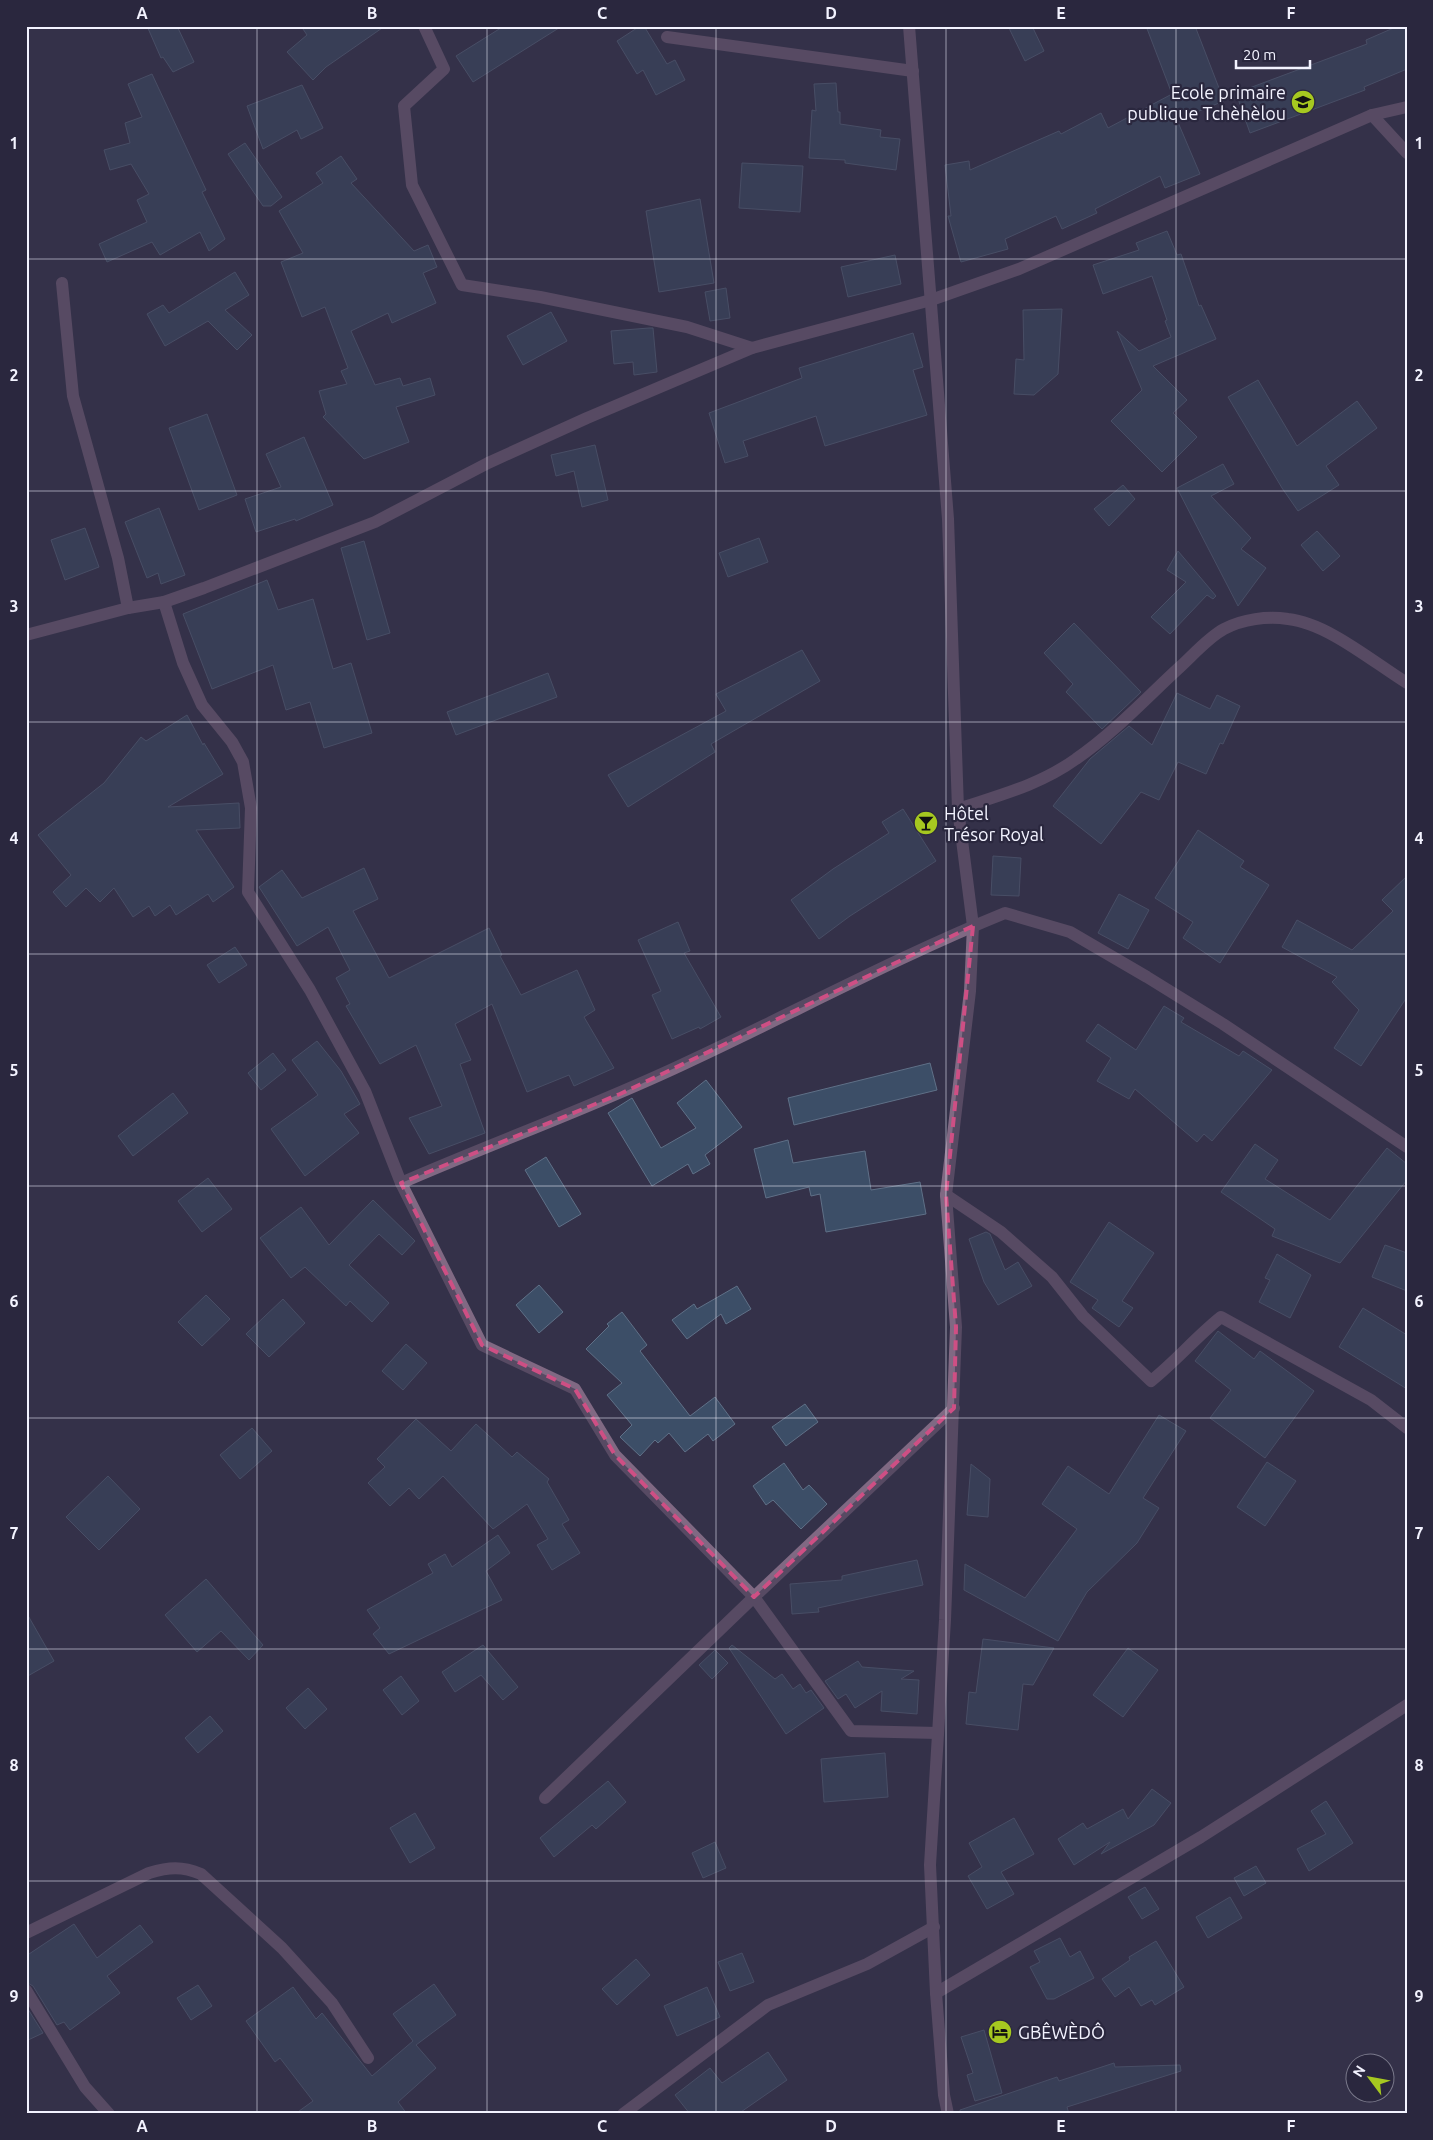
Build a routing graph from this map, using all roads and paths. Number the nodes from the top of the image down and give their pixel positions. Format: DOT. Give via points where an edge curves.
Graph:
graph roads {
  1 [pos="424,26"];
  2 [pos="910,26"];
  3 [pos="667,37"];
  4 [pos="913,71"];
  5 [pos="1407,107"];
  6 [pos="1372,116"];
  7 [pos="1407,153"];
  8 [pos="62,283"];
  9 [pos="931,300"];
  10 [pos="752,348"];
  11 [pos="164,602"];
  12 [pos="128,608"];
  13 [pos="26,635"];
  14 [pos="1407,683"];
  15 [pos="958,809"];
  16 [pos="973,926"];
  17 [pos="1407,1147"];
  18 [pos="401,1183"];
  19 [pos="946,1195"];
  20 [pos="954,1408"];
  21 [pos="1407,1428"];
  22 [pos="754,1597"];
  23 [pos="1407,1705"];
  24 [pos="938,1733"];
  25 [pos="545,1798"];
  26 [pos="934,1928"];
  27 [pos="26,1933"];
  28 [pos="26,1990"];
  29 [pos="936,1993"];
  30 [pos="368,2058"];
  31 [pos="109,2114"];
  32 [pos="623,2114"];
  33 [pos="948,2114"];
  1 -- 10 [label="street" via="444,69 404,106 412,186 462,285 687,327"];
  2 -- 4 [label="street"];
  3 -- 4 [label="street"];
  4 -- 9 [label="street"];
  5 -- 6 [label="street"];
  6 -- 7 [label="street"];
  6 -- 9 [label="street" via="1019,269"];
  8 -- 12 [label="street" via="73,396 118,558"];
  9 -- 10 [label="street"];
  9 -- 15 [label="street" via="948,519"];
  10 -- 11 [label="street" via="488,463 375,522"];
  11 -- 12 [label="street"];
  11 -- 18 [label="street" via="183,663 202,705 232,742 243,762 251,808 248,892 310,990 365,1092"];
  12 -- 13 [label="street"];
  14 -- 15 [label="street" via="1312,625 1288,619 1247,621 1224,629 1078,758 1045,780"];
  15 -- 16 [label="street"];
  16 -- 17 [label="street" via="1005,913 1070,932 1223,1024"];
  16 -- 18 [label="street" via="620,1094"];
  16 -- 19 [label="street" via="970,991"];
  18 -- 22 [label="street" via="482,1345 575,1389 615,1455"];
  19 -- 20 [label="street" via="956,1327"];
  19 -- 21 [label="street" via="1001,1232 1044,1271 1083,1316 1151,1381 1221,1317 1371,1400"];
  20 -- 22 [label="street"];
  20 -- 24 [label="street"];
  22 -- 24 [label="street" via="850,1732"];
  22 -- 25 [label="street"];
  23 -- 29 [label="street" via="1201,1837"];
  24 -- 26 [label="street" via="930,1865"];
  26 -- 29 [label="street"];
  26 -- 32 [label="street" via="867,1964 768,2005"];
  27 -- 30 [label="street" via="149,1873 185,1868 201,1874 282,1948 332,2003"];
  28 -- 31 [label="street" via="85,2087"];
  29 -- 33 [label="street"];
}
